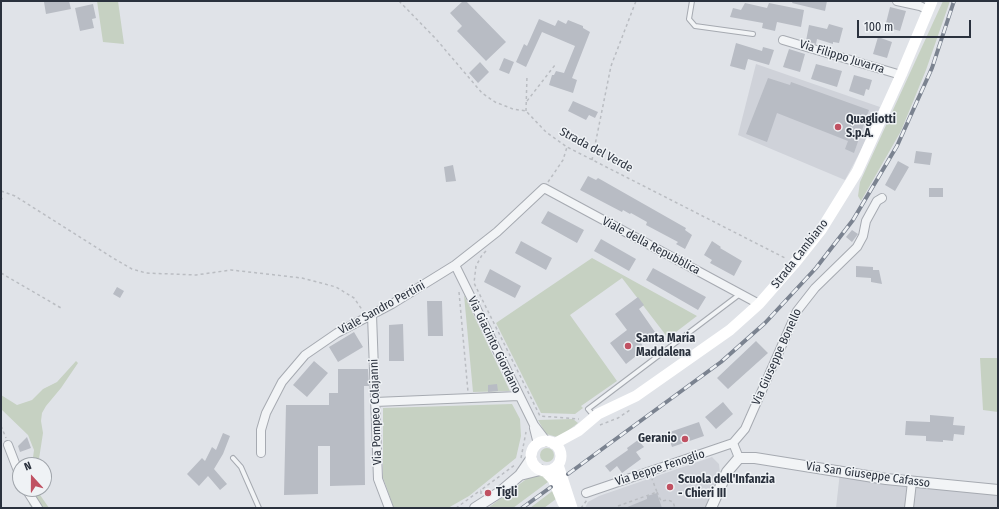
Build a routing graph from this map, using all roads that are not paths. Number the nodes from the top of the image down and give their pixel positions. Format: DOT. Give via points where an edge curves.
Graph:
graph roads {
  1 [pos="692,1"];
  2 [pos="897,1"];
  3 [pos="930,6"];
  4 [pos="753,34"];
  5 [pos="783,40"];
  6 [pos="901,75"];
  7 [pos="544,188"];
  8 [pos="882,198"];
  9 [pos="455,265"];
  10 [pos="740,294"];
  11 [pos="759,304"];
  12 [pos="370,316"];
  13 [pos="519,396"];
  14 [pos="375,402"];
  15 [pos="594,417"];
  16 [pos="733,444"];
  17 [pos="8,445"];
  18 [pos="550,446"];
  19 [pos="261,453"];
  20 [pos="13,457"];
  21 [pos="233,458"];
  22 [pos="738,458"];
  23 [pos="531,459"];
  24 [pos="558,465"];
  25 [pos="542,470"];
  26 [pos="520,475"];
  27 [pos="912,482"];
  28 [pos="998,490"];
  29 [pos="586,493"];
  30 [pos="31,497"];
  31 [pos="478,505"];
  32 [pos="38,508"];
  33 [pos="259,508"];
  34 [pos="389,508"];
  35 [pos="564,508"];
  36 [pos="572,508"];
  37 [pos="712,508"];
  38 [pos="909,508"];
  1 -- 4 [label="lane" via="689,19 695,26"];
  2 -- 3 [label="street"];
  3 -- 6 [label="main road, Strada Cambiano"];
  5 -- 6 [label="street, Via Filippo Juvarra"];
  6 -- 11 [label="main road, Strada Cambiano" via="857,172 821,230"];
  7 -- 9 [label="street, Viale Sandro Pertini" via="497,232"];
  7 -- 10 [label="street, Viale della Repubblica"];
  8 -- 16 [label="street, Via Giuseppe Bonello" via="871,211 857,247 820,283 797,311 745,429"];
  9 -- 12 [label="street, Viale Sandro Pertini"];
  9 -- 13 [label="street, Via Giacinto Giordano"];
  10 -- 11 [label="street, Viale della Repubblica"];
  10 -- 15 [label="lane" via="588,409"];
  11 -- 15 [label="main road, Strada Cambiano" via="730,330 636,396"];
  12 -- 14 [label="street, Via Pompeo Colajanni"];
  12 -- 19 [label="street, Viale Sandro Pertini" via="313,348 289,373 275,393 266,413"];
  13 -- 14 [label="street"];
  13 -- 18 [label="street, Via Giacinto Giordano" via="530,427"];
  14 -- 34 [label="street, Via Pompeo Colajanni" via="378,479"];
  15 -- 18 [label="main road, Strada Cambiano"];
  16 -- 22 [label="street"];
  16 -- 29 [label="street, Via Beppe Fenoglio"];
  17 -- 20 [label="street"];
  18 -- 23 [label="main road" via="532,450"];
  18 -- 24 [label="main road"];
  21 -- 33 [label="lane" via="242,467"];
  22 -- 27 [label="street, Via San Giuseppe Cafasso" via="755,458"];
  22 -- 37 [label="street" via="727,472"];
  23 -- 25 [label="main road"];
  23 -- 26 [label="street"];
  24 -- 25 [label="main road"];
  24 -- 36 [label="main road"];
  25 -- 26 [label="street"];
  25 -- 35 [label="main road" via="553,479"];
  26 -- 31 [label="street" via="500,492"];
  27 -- 28 [label="street, Via San Giuseppe Cafasso"];
  27 -- 38 [label="street"];
  30 -- 32 [label="street"];
}
